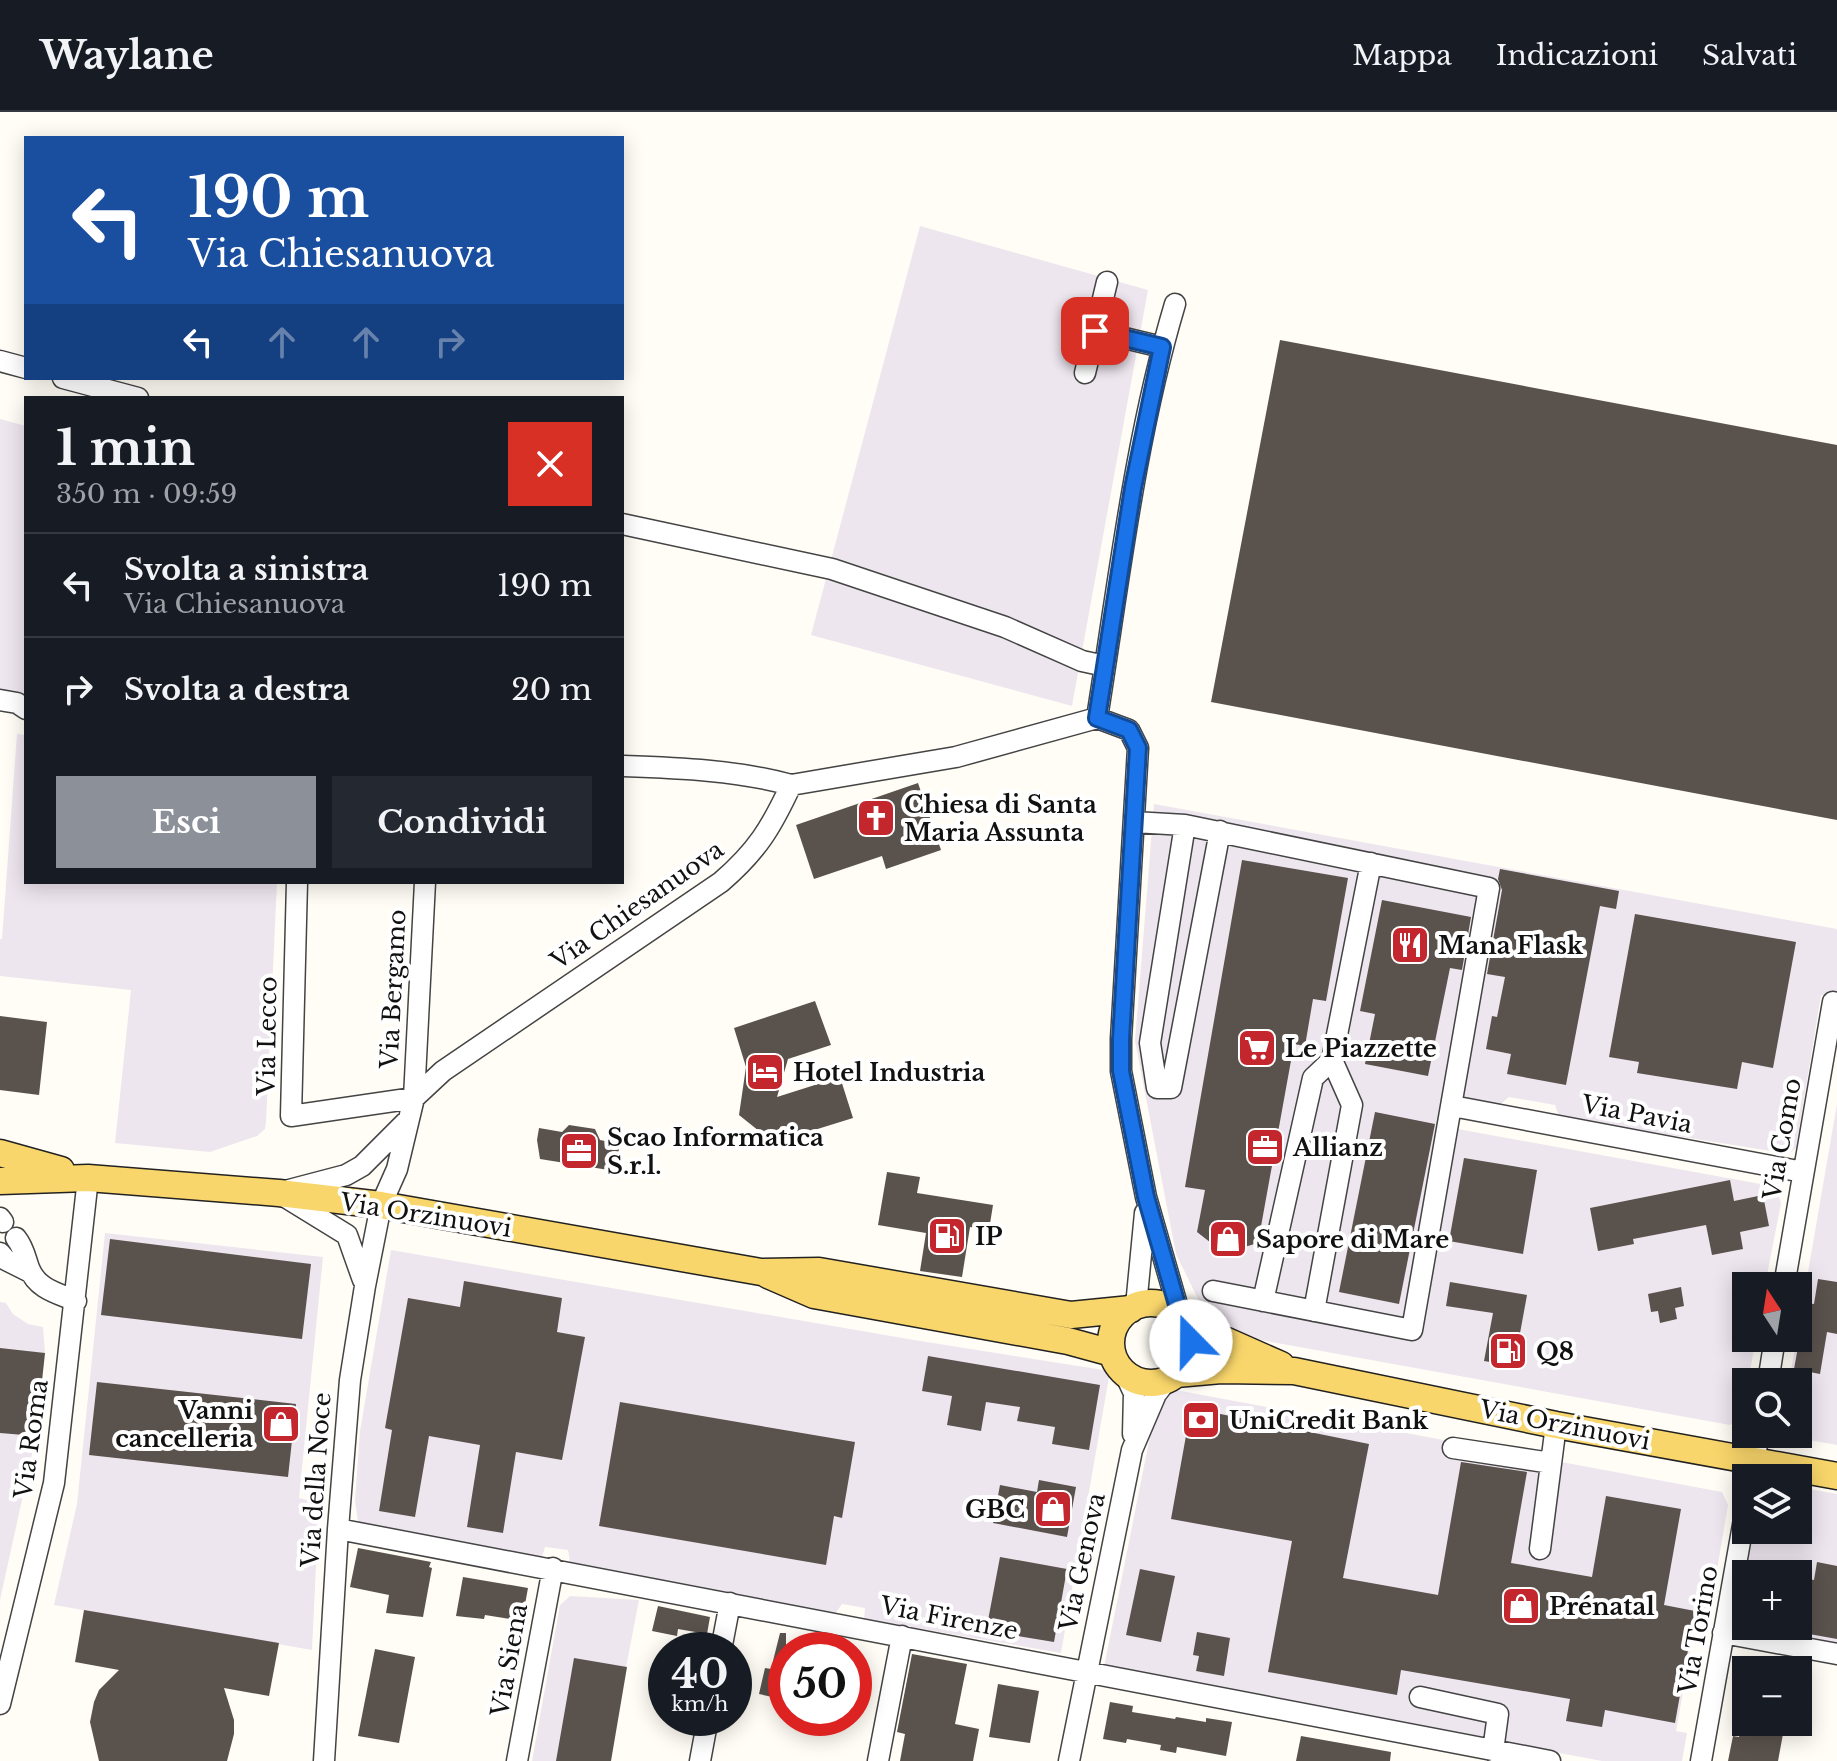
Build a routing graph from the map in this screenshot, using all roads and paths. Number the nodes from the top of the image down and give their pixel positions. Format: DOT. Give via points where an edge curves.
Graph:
graph roads {
  1 [pos="1107,282"];
  2 [pos="1175,304"];
  3 [pos="1095,331"];
  4 [pos="1162,347"];
  5 [pos="0,361"];
  6 [pos="24,367"];
  7 [pos="1085,373"];
  8 [pos="70,380"];
  9 [pos="130,396"];
  10 [pos="624,524"];
  11 [pos="1105,666"];
  12 [pos="0,700"];
  13 [pos="24,708"];
  14 [pos="1097,718"];
  15 [pos="624,766"];
  16 [pos="791,785"];
  17 [pos="1134,822"];
  18 [pos="1185,825"];
  19 [pos="1220,831"];
  20 [pos="1371,863"];
  21 [pos="297,884"];
  22 [pos="425,884"];
  23 [pos="1833,1002"];
  24 [pos="1332,1060"];
  25 [pos="414,1098"];
  26 [pos="1463,1108"];
  27 [pos="409,1119"];
  28 [pos="0,1153"];
  29 [pos="1803,1172"];
  30 [pos="88,1178"];
  31 [pos="0,1181"];
  32 [pos="279,1193"];
  33 [pos="1146,1197"];
  34 [pos="381,1205"];
  35 [pos="16,1238"];
  36 [pos="0,1253"];
  37 [pos="30,1272"];
  38 [pos="761,1272"];
  39 [pos="1786,1272"];
  40 [pos="365,1286"];
  41 [pos="1213,1291"];
  42 [pos="76,1301"];
  43 [pos="1263,1301"];
  44 [pos="1133,1307"];
  45 [pos="1314,1311"];
  46 [pos="1183,1319"];
  47 [pos="1118,1364"];
  48 [pos="1294,1371"];
  49 [pos="1172,1377"];
  50 [pos="1556,1425"];
  51 [pos="1453,1448"];
  52 [pos="1132,1450"];
  53 [pos="1551,1463"];
  54 [pos="1732,1464"];
  55 [pos="1812,1474"];
  56 [pos="1837,1476"];
  57 [pos="338,1529"];
  58 [pos="1739,1544"];
  59 [pos="1540,1549"];
  60 [pos="553,1568"];
  61 [pos="730,1603"];
  62 [pos="724,1632"];
  63 [pos="1723,1633"];
  64 [pos="902,1636"];
  65 [pos="1837,1654"];
  66 [pos="1087,1670"];
  67 [pos="1,1693"];
  68 [pos="1420,1697"];
  69 [pos="705,1736"];
  70 [pos="1493,1751"];
  71 [pos="324,1761"];
  72 [pos="517,1761"];
  73 [pos="700,1761"];
  74 [pos="878,1761"];
  75 [pos="1069,1761"];
  76 [pos="1550,1761"];
  77 [pos="1701,1761"];
  1 -- 3 [label="street"];
  2 -- 4 [label="street"];
  3 -- 4 [label="street"];
  3 -- 7 [label="street"];
  4 -- 11 [label="street"];
  5 -- 6 [label="street"];
  8 -- 9 [label="street"];
  10 -- 11 [label="street" via="832,569"];
  11 -- 14 [label="street"];
  12 -- 13 [label="street"];
  14 -- 16 [label="street" via="956,757"];
  14 -- 17 [label="street" via="1129,730 1138,748"];
  15 -- 16 [label="street"];
  16 -- 25 [label="street, Via Chiesanuova" via="774,823 749,858 721,882 443,1071"];
  17 -- 18 [label="street"];
  17 -- 33 [label="street" via="1121,1071"];
  18 -- 19 [label="street"];
  18 -- 19 [label="street" via="1150,1043 1157,1088 1171,1088"];
  19 -- 20 [label="street"];
  20 -- 24 [label="street"];
  20 -- 45 [label="street" via="1489,888 1412,1330"];
  21 -- 25 [label="street, Via Lecco" via="291,1116"];
  22 -- 25 [label="street, Via Bergamo"];
  23 -- 29 [label="street, Via Como"];
  24 -- 43 [label="street" via="1313,1078"];
  24 -- 45 [label="street" via="1352,1105"];
  25 -- 27 [label="street"];
  26 -- 29 [label="street, Via Pavia"];
  27 -- 32 [label="street" via="362,1166"];
  27 -- 34 [label="street" via="397,1169"];
  28 -- 30 [label="main road, Via Orzinuovi"];
  29 -- 39 [label="street, Via Como"];
  30 -- 31 [label="main road, Via Orzinuovi"];
  30 -- 32 [label="main road, Via Orzinuovi"];
  30 -- 42 [label="street, Via Roma"];
  32 -- 34 [label="main road, Via Orzinuovi"];
  32 -- 40 [label="street" via="347,1235"];
  33 -- 44 [label="street"];
  33 -- 46 [label="street"];
  34 -- 38 [label="main road, Via Orzinuovi"];
  34 -- 40 [label="street, Via della Noce"];
  35 -- 37 [label="street"];
  36 -- 37 [label="street"];
  37 -- 42 [label="street" via="43,1288"];
  38 -- 44 [label="main road, Via Orzinuovi" via="819,1271 1071,1315"];
  38 -- 47 [label="main road, Via Orzinuovi" via="814,1295 1068,1341"];
  40 -- 57 [label="street, Via della Noce" via="350,1380"];
  41 -- 43 [label="street"];
  42 -- 67 [label="street, Via Roma" via="54,1483"];
  43 -- 45 [label="street"];
  44 -- 46 [label="main road, Via Orzinuovi" via="1158,1304"];
  44 -- 47 [label="main road" via="1116,1323 1110,1340"];
  46 -- 48 [label="main road, Via Orzinuovi"];
  46 -- 49 [label="main road" via="1191,1348 1186,1363"];
  47 -- 49 [label="main road, Via Orzinuovi" via="1149,1383"];
  47 -- 52 [label="street" via="1134,1393"];
  48 -- 49 [label="main road, Via Orzinuovi" via="1221,1370"];
  48 -- 50 [label="main road, Via Orzinuovi"];
  49 -- 52 [label="street, Via Genova" via="1156,1394"];
  50 -- 53 [label="street"];
  50 -- 54 [label="main road, Via Orzinuovi"];
  51 -- 53 [label="street"];
  52 -- 66 [label="street, Via Genova"];
  53 -- 59 [label="street"];
  55 -- 56 [label="main road, Via Orzinuovi"];
  57 -- 60 [label="street, Via Firenze"];
  57 -- 71 [label="street, Via della Noce"];
  58 -- 63 [label="street, Via Torino"];
  60 -- 61 [label="street, Via Firenze"];
  60 -- 72 [label="street, Via Siena"];
  61 -- 62 [label="street"];
  61 -- 64 [label="street, Via Firenze"];
  63 -- 65 [label="street"];
  63 -- 77 [label="street, Via Torino"];
  64 -- 66 [label="street, Via Firenze"];
  64 -- 74 [label="street"];
  66 -- 70 [label="street, Via Firenze"];
  66 -- 75 [label="street, Via Genova"];
  68 -- 70 [label="street" via="1498,1714"];
  69 -- 73 [label="street"];
  70 -- 76 [label="street, Via Firenze"];
}
